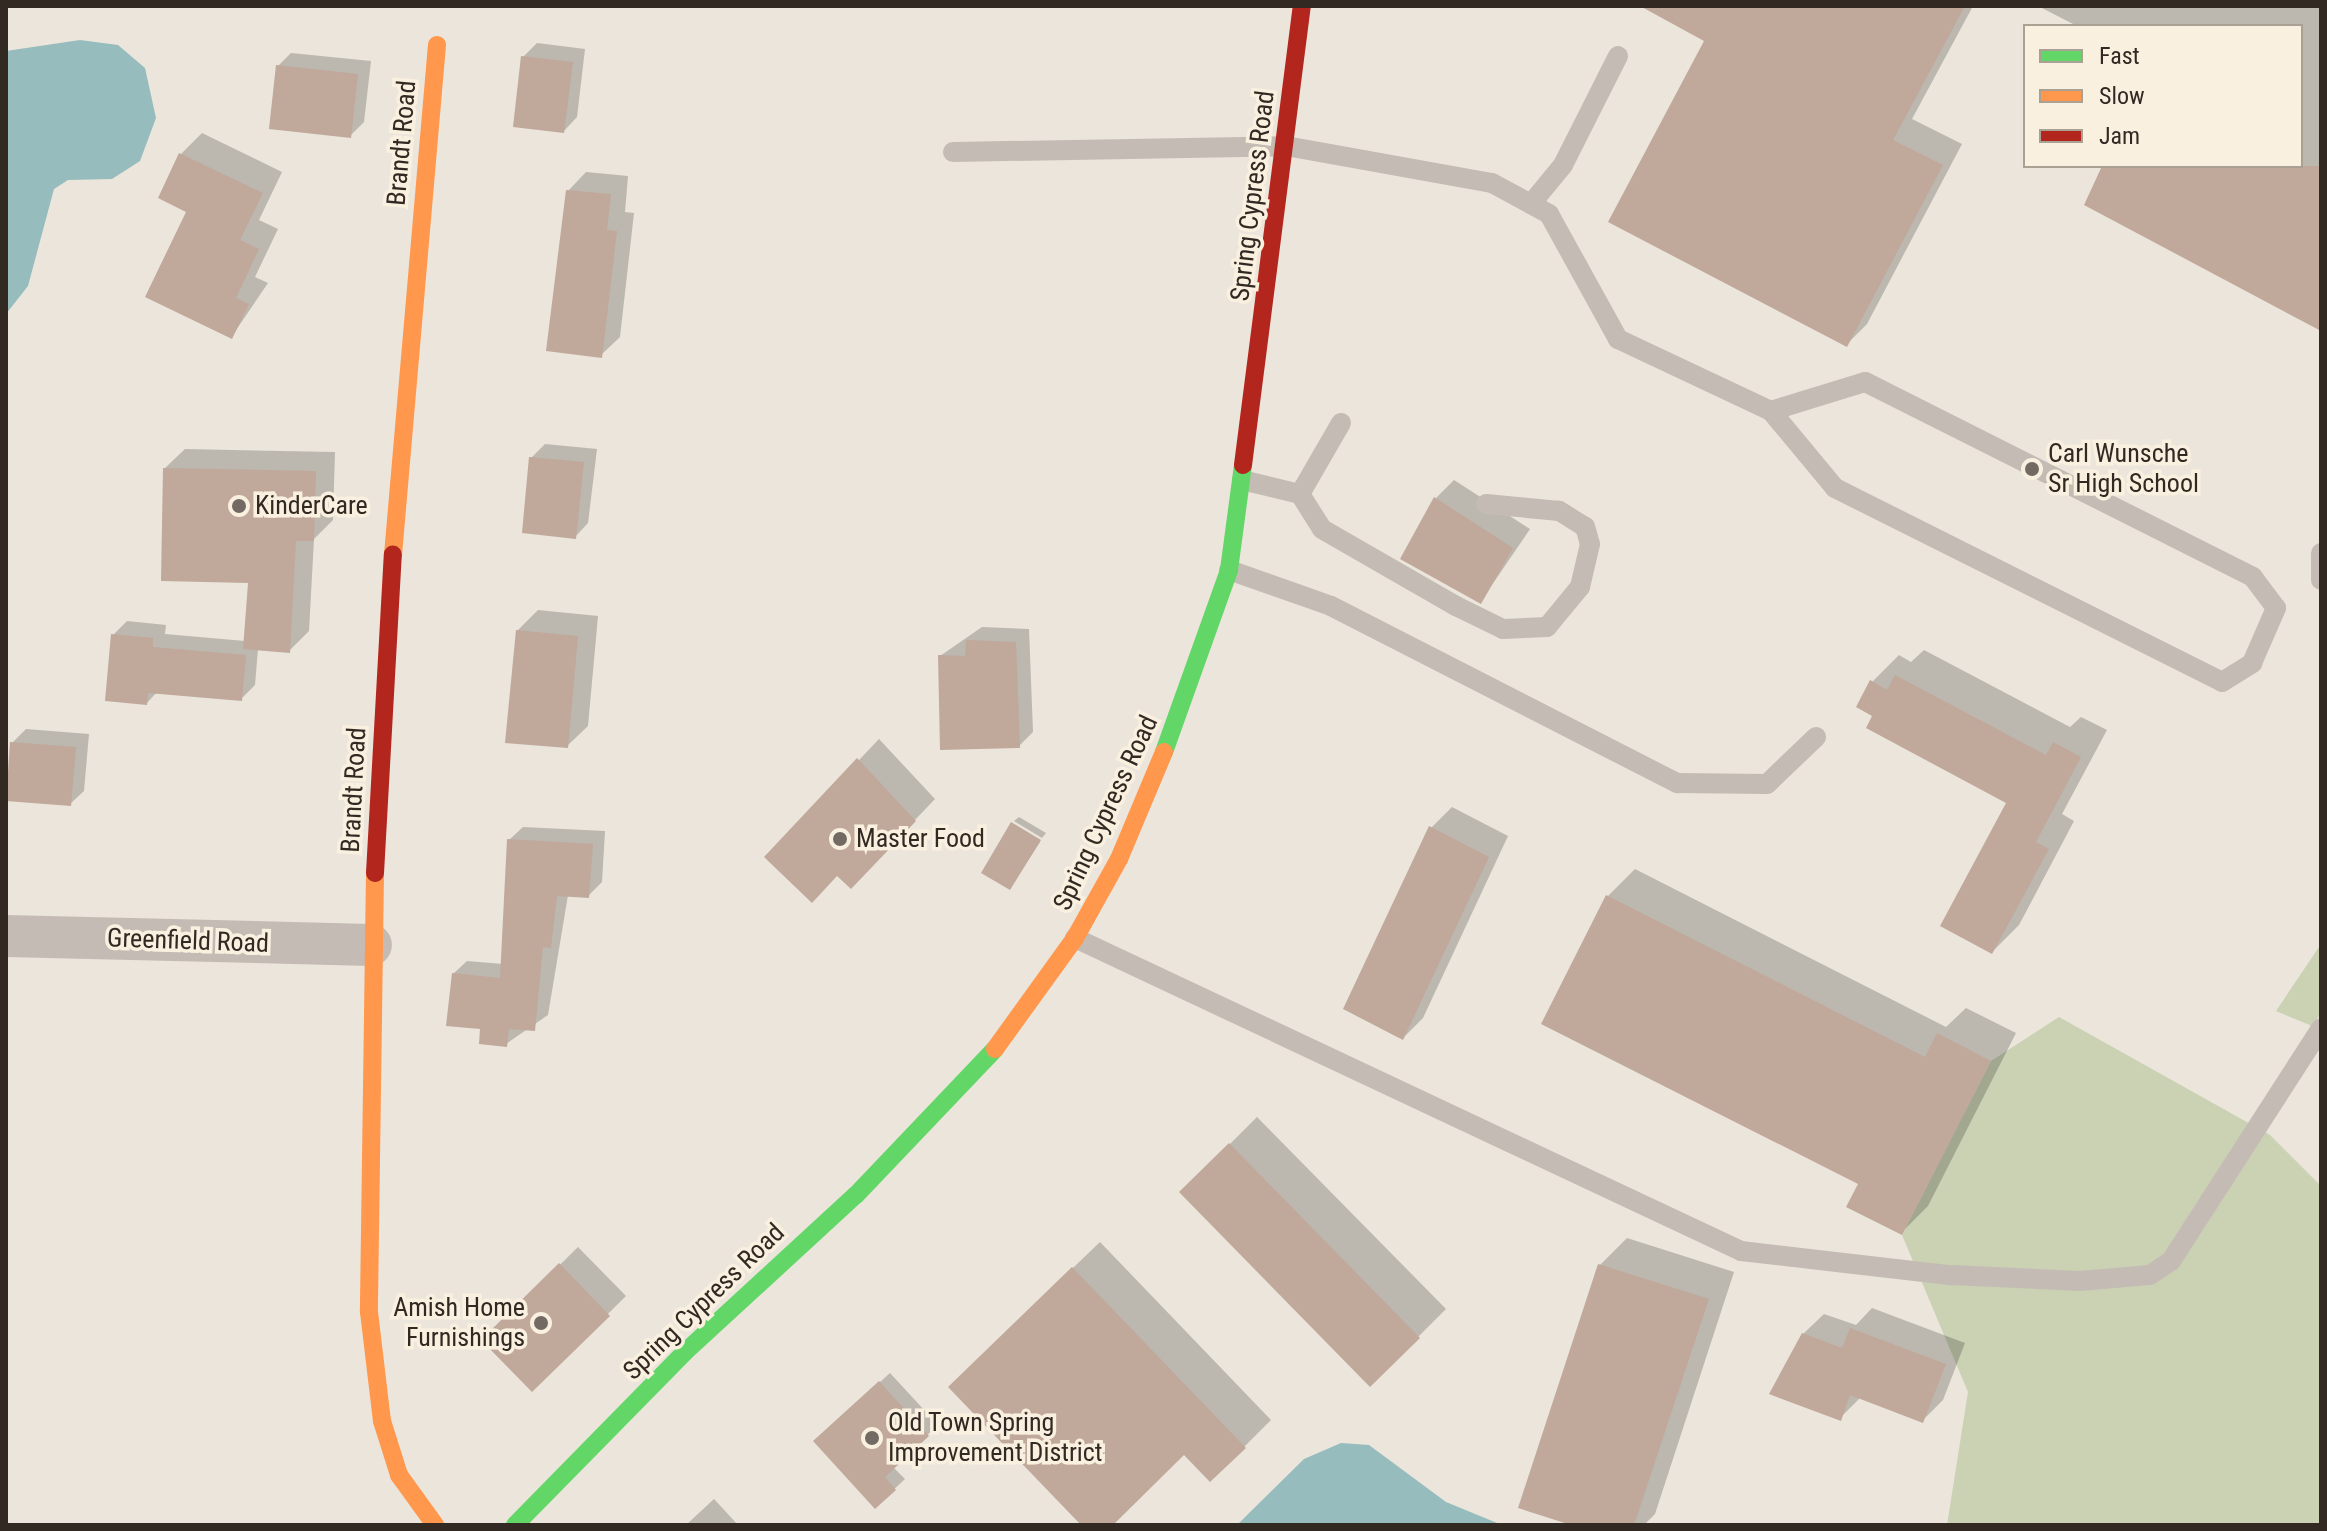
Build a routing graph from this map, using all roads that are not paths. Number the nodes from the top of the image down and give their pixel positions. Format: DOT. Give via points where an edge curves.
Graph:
graph roads {
  1 [pos="1302,6"];
  2 [pos="437,45"];
  3 [pos="1618,56"];
  4 [pos="1286,146"];
  5 [pos="953,152"];
  6 [pos="1531,204"];
  7 [pos="1771,411"];
  8 [pos="1341,423"];
  9 [pos="1242,480"];
  10 [pos="1300,494"];
  11 [pos="1486,504"];
  12 [pos="2321,553"];
  13 [pos="1229,570"];
  14 [pos="2321,580"];
  15 [pos="1816,737"];
  16 [pos="6,936"];
  17 [pos="1075,938"];
  18 [pos="371,945"];
  19 [pos="2321,1028"];
  20 [pos="435,1525"];
  21 [pos="515,1525"];
  1 -- 4 [label="main road, Spring Cypress Road"];
  2 -- 18 [label="main road, Brandt Road" via="399,464"];
  3 -- 6 [label="lane" via="1563,165"];
  4 -- 5 [label="lane"];
  4 -- 6 [label="lane" via="1492,183"];
  4 -- 9 [label="main road, Spring Cypress Road"];
  6 -- 7 [label="lane" via="1549,214 1618,339"];
  7 -- 7 [label="lane" via="1800,437 1835,488 2222,682 2252,663 2276,608 2253,577 1865,382"];
  8 -- 10 [label="lane"];
  9 -- 10 [label="lane"];
  9 -- 13 [label="main road, Spring Cypress Road"];
  10 -- 11 [label="lane" via="1322,529 1456,606 1503,629 1547,627 1580,587 1590,544 1585,527 1559,511"];
  12 -- 14 [label="lane"];
  13 -- 15 [label="lane" via="1331,606 1677,783 1767,784"];
  13 -- 17 [label="main road, Spring Cypress Road" via="1157,778"];
  16 -- 18 [label="street, Greenfield Road"];
  17 -- 19 [label="lane" via="1741,1251 1950,1275 2080,1281 2150,1275 2171,1261"];
  17 -- 21 [label="main road, Spring Cypress Road" via="993,1051 937,1112"];
  18 -- 20 [label="main road, Brandt Road" via="374,1381 399,1475"];
}
